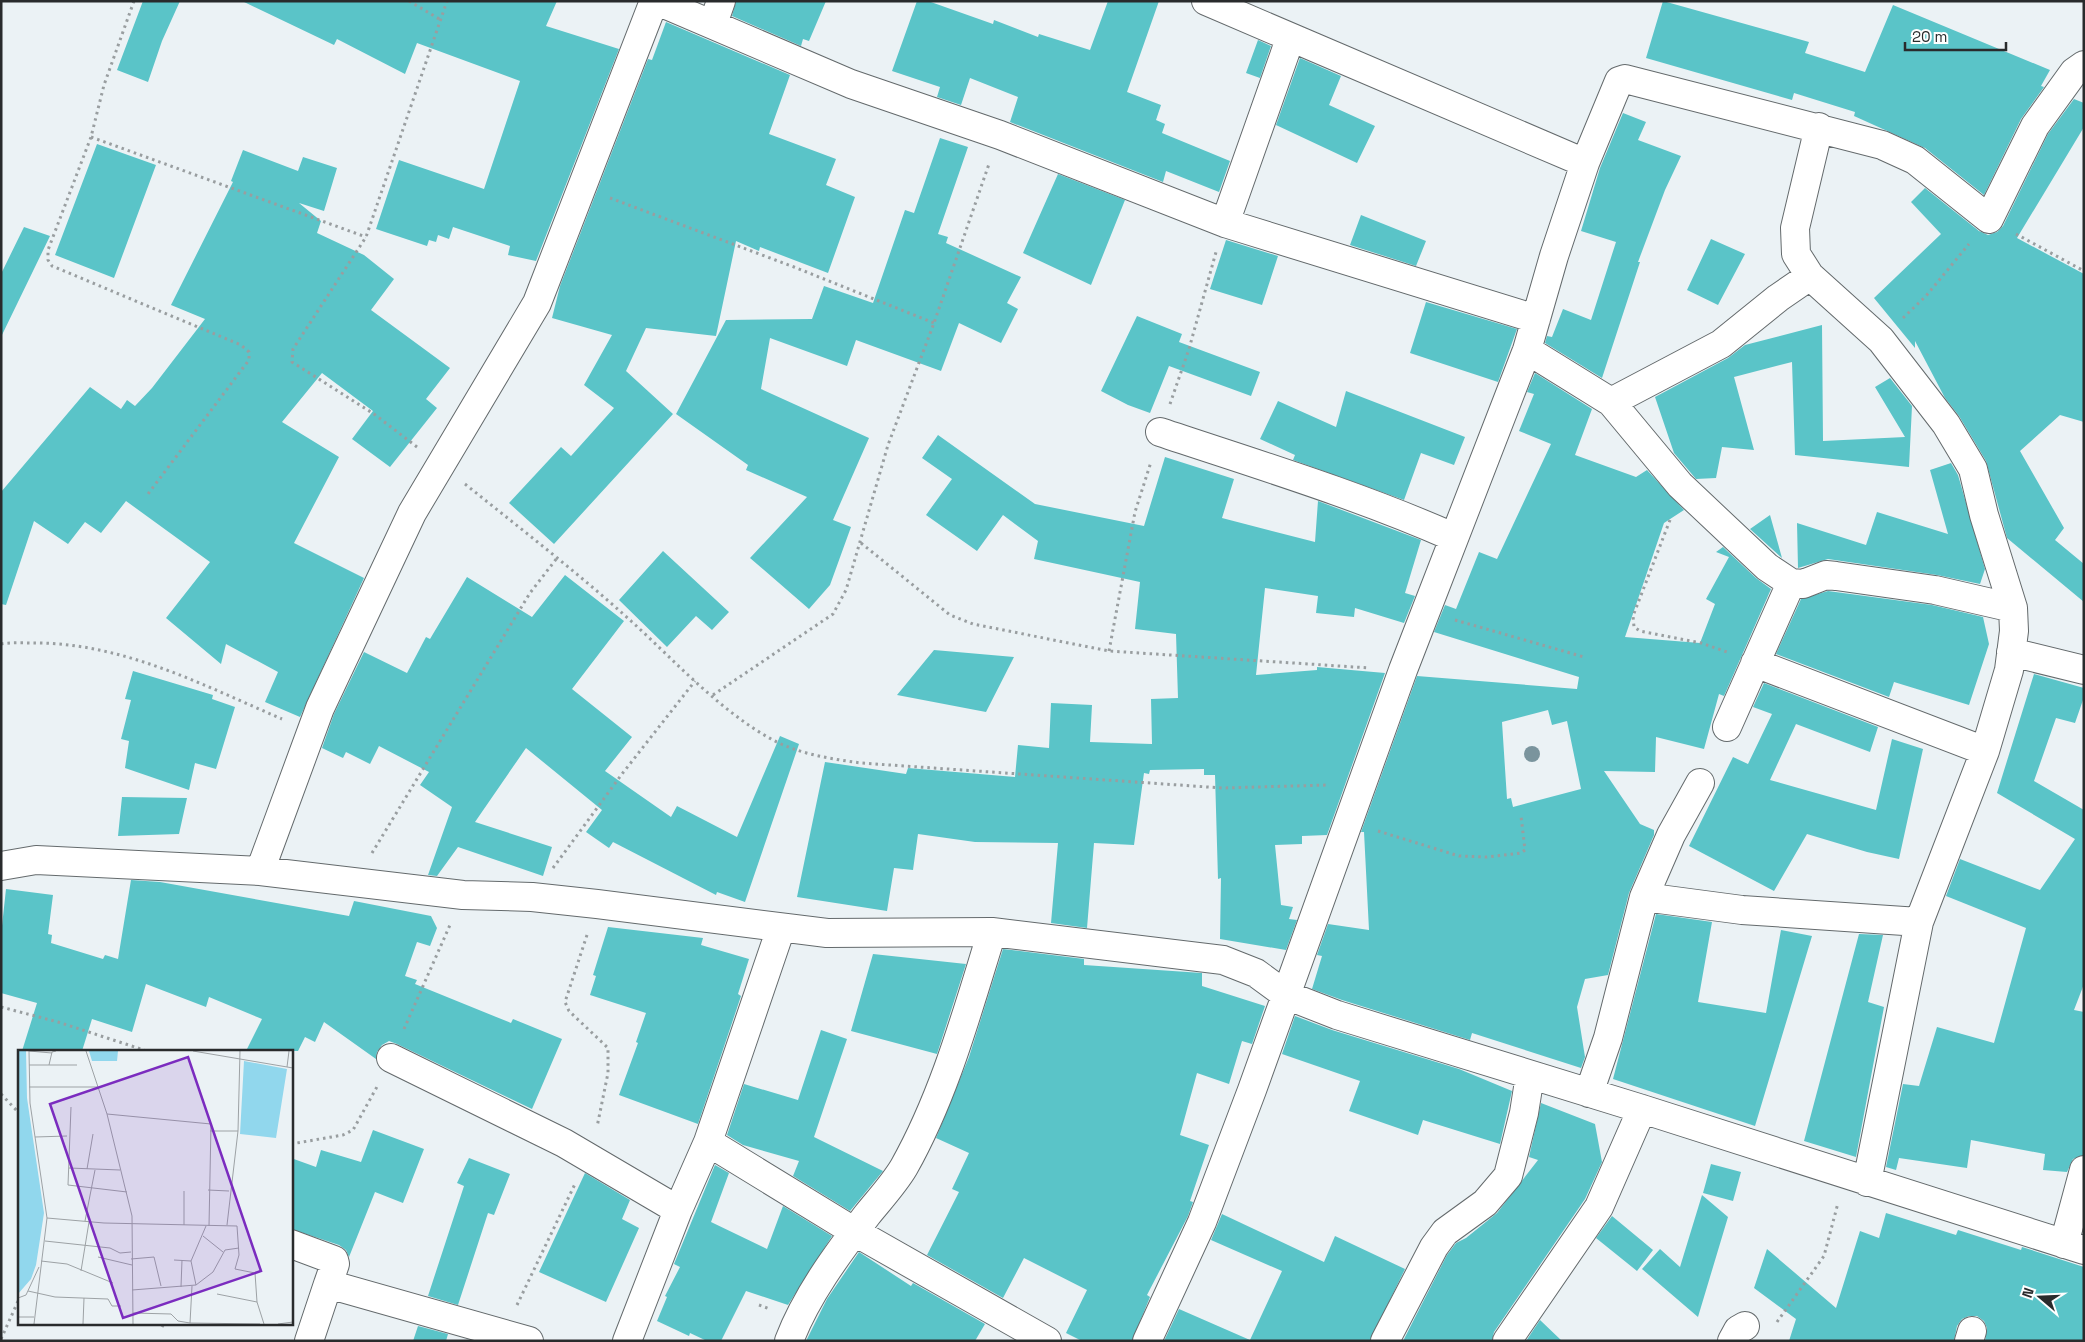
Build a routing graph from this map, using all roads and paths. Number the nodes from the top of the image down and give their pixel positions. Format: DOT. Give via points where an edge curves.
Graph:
graph roads {
  1 [pos="134,1"];
  2 [pos="408,1"];
  3 [pos="447,1"];
  4 [pos="656,1"];
  5 [pos="1206,1"];
  6 [pos="717,13"];
  7 [pos="441,20"];
  8 [pos="1290,39"];
  9 [pos="2084,65"];
  10 [pos="1819,127"];
  11 [pos="1000,135"];
  12 [pos="91,137"];
  13 [pos="1585,163"];
  14 [pos="582,188"];
  15 [pos="1989,219"];
  16 [pos="1225,223"];
  17 [pos="366,237"];
  18 [pos="2084,271"];
  19 [pos="1810,276"];
  20 [pos="1536,319"];
  21 [pos="934,323"];
  22 [pos="1881,340"];
  23 [pos="1527,350"];
  24 [pos="1611,402"];
  25 [pos="1160,432"];
  26 [pos="440,464"];
  27 [pos="1680,485"];
  28 [pos="148,494"];
  29 [pos="1453,537"];
  30 [pos="861,543"];
  31 [pos="557,558"];
  32 [pos="1791,583"];
  33 [pos="2013,608"];
  34 [pos="1426,610"];
  35 [pos="1,644"];
  36 [pos="2011,652"];
  37 [pos="1584,657"];
  38 [pos="1755,663"];
  39 [pos="1403,670"];
  40 [pos="2084,670"];
  41 [pos="695,681"];
  42 [pos="713,695"];
  43 [pos="1727,727"];
  44 [pos="311,731"];
  45 [pos="1985,751"];
  46 [pos="1362,783"];
  47 [pos="1700,783"];
  48 [pos="1521,816"];
  49 [pos="1349,820"];
  50 [pos="1,866"];
  51 [pos="260,871"];
  52 [pos="354,881"];
  53 [pos="532,897"];
  54 [pos="1644,897"];
  55 [pos="597,904"];
  56 [pos="1919,922"];
  57 [pos="781,928"];
  58 [pos="992,932"];
  59 [pos="1286,995"];
  60 [pos="1,1007"];
  61 [pos="144,1050"];
  62 [pos="391,1058"];
  63 [pos="1530,1075"];
  64 [pos="1589,1093"];
  65 [pos="1,1094"];
  66 [pos="1642,1109"];
  67 [pos="18,1112"];
  68 [pos="708,1142"];
  69 [pos="587,1159"];
  70 [pos="2084,1170"];
  71 [pos="1856,1178"];
  72 [pos="678,1210"];
  73 [pos="855,1232"];
  74 [pos="292,1244"];
  75 [pos="2074,1247"];
  76 [pos="328,1284"];
  77 [pos="18,1300"];
  78 [pos="1738,1334"];
  79 [pos="516,1337"];
  80 [pos="1,1339"];
  81 [pos="309,1341"];
  82 [pos="627,1341"];
  83 [pos="789,1341"];
  84 [pos="1047,1341"];
  85 [pos="1146,1341"];
  86 [pos="1385,1341"];
  87 [pos="1507,1341"];
  1 -- 12 [label="path" via="104,85"];
  2 -- 7 [label="path"];
  3 -- 7 [label="path"];
  4 -- 6 [label="street"];
  4 -- 14 [label="street"];
  5 -- 8 [label="street"];
  6 -- 11 [label="street" via="851,84"];
  7 -- 17 [label="path"];
  8 -- 13 [label="street"];
  8 -- 16 [label="street"];
  9 -- 15 [label="street" via="2074,72 2035,126"];
  10 -- 13 [label="street" via="1625,79 1616,85"];
  10 -- 15 [label="street" via="1882,145 1915,160"];
  10 -- 19 [label="street" via="1795,228 1796,254"];
  11 -- 16 [label="street"];
  11 -- 21 [label="path"];
  12 -- 17 [label="path"];
  12 -- 28 [label="path" via="48,250 52,266 241,345 249,352 249,360"];
  13 -- 20 [label="street"];
  14 -- 21 [label="path"];
  14 -- 26 [label="street" via="537,303"];
  15 -- 18 [label="path"];
  15 -- 22 [label="path" via="1926,296"];
  16 -- 20 [label="street"];
  17 -- 26 [label="path" via="292,348 292,362 374,414"];
  19 -- 22 [label="street"];
  19 -- 24 [label="street" via="1721,344"];
  20 -- 23 [label="street"];
  21 -- 30 [label="path" via="888,445"];
  22 -- 33 [label="street" via="1946,424 1972,469"];
  23 -- 24 [label="street"];
  23 -- 29 [label="street"];
  24 -- 27 [label="street"];
  25 -- 29 [label="street" via="1344,493"];
  26 -- 31 [label="path"];
  26 -- 44 [label="street" via="412,513"];
  27 -- 32 [label="street" via="1767,567"];
  27 -- 38 [label="path" via="1657,559 1633,616 1634,627 1640,632 1701,643"];
  29 -- 34 [label="street"];
  30 -- 39 [label="path" via="950,616 973,624 1109,652"];
  30 -- 42 [label="path" via="846,590 834,614"];
  31 -- 41 [label="path"];
  31 -- 52 [label="path" via="530,593"];
  32 -- 33 [label="street" via="1803,584 1826,575 1836,576 1935,590"];
  32 -- 38 [label="street"];
  33 -- 36 [label="street"];
  34 -- 37 [label="path"];
  34 -- 39 [label="street"];
  35 -- 44 [label="path" via="57,643 105,651 162,667"];
  36 -- 40 [label="street"];
  36 -- 45 [label="street" via="2010,670"];
  38 -- 43 [label="street"];
  38 -- 45 [label="street"];
  39 -- 46 [label="street"];
  41 -- 42 [label="path"];
  41 -- 53 [label="path"];
  42 -- 46 [label="path" via="774,741 831,759 1222,788"];
  44 -- 51 [label="street"];
  45 -- 56 [label="street"];
  46 -- 49 [label="street"];
  47 -- 54 [label="street" via="1671,835"];
  48 -- 49 [label="path" via="1525,850 1487,857 1459,856"];
  49 -- 59 [label="street"];
  50 -- 51 [label="street" via="36,860"];
  51 -- 52 [label="street"];
  52 -- 53 [label="street" via="463,895"];
  53 -- 55 [label="street"];
  54 -- 56 [label="street" via="1742,910"];
  54 -- 64 [label="street" via="1608,1038"];
  55 -- 57 [label="street"];
  55 -- 69 [label="path" via="565,1002 568,1011 608,1048 608,1073 596,1133"];
  56 -- 71 [label="street"];
  57 -- 58 [label="street" via="827,933"];
  57 -- 68 [label="street"];
  58 -- 59 [label="street" via="1223,960 1256,973"];
  58 -- 73 [label="street" via="956,1047 926,1122 903,1168"];
  59 -- 63 [label="street" via="1337,1015"];
  59 -- 85 [label="street" via="1202,1222"];
  60 -- 61 [label="path"];
  62 -- 69 [label="street" via="564,1143"];
  63 -- 64 [label="street"];
  63 -- 86 [label="street" via="1508,1176 1485,1203 1445,1232"];
  64 -- 66 [label="street"];
  65 -- 67 [label="path"];
  66 -- 71 [label="street"];
  66 -- 87 [label="street" via="1599,1207"];
  68 -- 72 [label="street"];
  68 -- 73 [label="street"];
  69 -- 72 [label="street"];
  69 -- 79 [label="path"];
  70 -- 75 [label="street"];
  71 -- 75 [label="street"];
  71 -- 78 [label="path" via="1824,1256 1773,1327"];
  72 -- 82 [label="street"];
  73 -- 83 [label="street" via="798,1318"];
  73 -- 84 [label="street"];
  74 -- 76 [label="street" via="334,1260"];
  76 -- 79 [label="street"];
  76 -- 81 [label="street"];
  77 -- 80 [label="path"];
}
